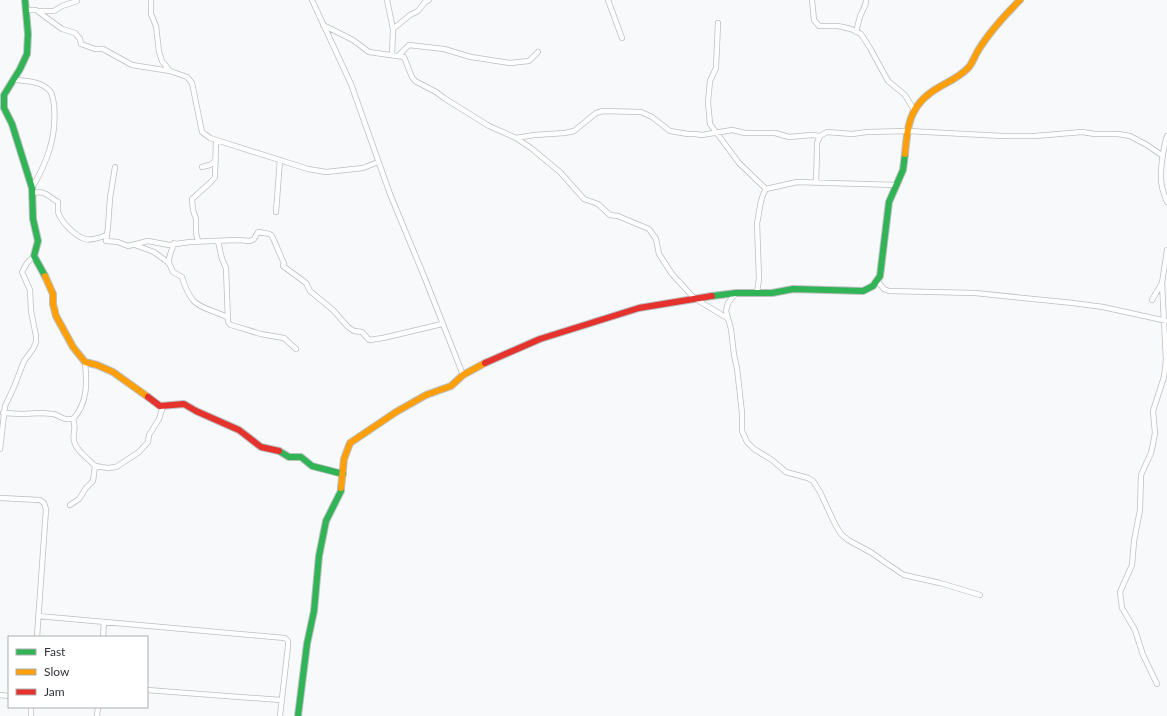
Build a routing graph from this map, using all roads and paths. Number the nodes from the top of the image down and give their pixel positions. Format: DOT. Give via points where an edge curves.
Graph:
graph roads {
  1 [pos="25,0"];
  2 [pos="151,0"];
  3 [pos="312,0"];
  4 [pos="387,0"];
  5 [pos="429,0"];
  6 [pos="608,0"];
  7 [pos="812,0"];
  8 [pos="866,0"];
  9 [pos="1020,0"];
  10 [pos="77,1"];
  11 [pos="27,10"];
  12 [pos="39,11"];
  13 [pos="718,23"];
  14 [pos="323,25"];
  15 [pos="393,29"];
  16 [pos="856,32"];
  17 [pos="622,38"];
  18 [pos="538,52"];
  19 [pos="392,55"];
  20 [pos="400,56"];
  21 [pos="170,72"];
  22 [pos="15,80"];
  23 [pos="914,110"];
  24 [pos="908,131"];
  25 [pos="716,132"];
  26 [pos="820,136"];
  27 [pos="1167,136"];
  28 [pos="516,138"];
  29 [pos="216,140"];
  30 [pos="1163,156"];
  31 [pos="216,160"];
  32 [pos="280,160"];
  33 [pos="378,162"];
  34 [pos="115,167"];
  35 [pos="202,167"];
  36 [pos="816,183"];
  37 [pos="896,185"];
  38 [pos="766,189"];
  39 [pos="32,191"];
  40 [pos="1167,202"];
  41 [pos="276,212"];
  42 [pos="107,235"];
  43 [pos="198,241"];
  44 [pos="218,241"];
  45 [pos="174,244"];
  46 [pos="135,245"];
  47 [pos="1167,250"];
  48 [pos="34,256"];
  49 [pos="168,263"];
  50 [pos="878,282"];
  51 [pos="1162,283"];
  52 [pos="757,292"];
  53 [pos="736,293"];
  54 [pos="694,298"];
  55 [pos="1152,300"];
  56 [pos="227,317"];
  57 [pos="727,318"];
  58 [pos="1165,321"];
  59 [pos="442,324"];
  60 [pos="296,349"];
  61 [pos="85,362"];
  62 [pos="463,375"];
  63 [pos="163,406"];
  64 [pos="2,417"];
  65 [pos="73,418"];
  66 [pos="0,448"];
  67 [pos="95,466"];
  68 [pos="343,474"];
  69 [pos="0,498"];
  70 [pos="70,505"];
  71 [pos="980,595"];
  72 [pos="38,616"];
  73 [pos="104,622"];
  74 [pos="37,636"];
  75 [pos="103,636"];
  76 [pos="1157,684"];
  77 [pos="148,690"];
  78 [pos="281,700"];
  79 [pos="280,716"];
  80 [pos="298,716"];
  1 -- 11 [label="street"];
  2 -- 21 [label="street" via="151,14 156,26 162,62"];
  3 -- 14 [label="street"];
  4 -- 15 [label="street"];
  5 -- 15 [label="street"];
  6 -- 17 [label="street"];
  7 -- 16 [label="street" via="814,20 819,26 838,26"];
  8 -- 16 [label="street"];
  9 -- 23 [label="street" via="979,48 968,68 924,96"];
  10 -- 12 [label="street" via="54,11"];
  11 -- 12 [label="street"];
  11 -- 22 [label="street" via="26,54"];
  12 -- 21 [label="street" via="62,29 75,33 81,44 88,48 103,49 132,65"];
  13 -- 25 [label="street" via="716,68 710,81 708,102 710,124"];
  14 -- 19 [label="street" via="353,40 369,52"];
  14 -- 33 [label="street" via="351,84"];
  15 -- 19 [label="street"];
  16 -- 23 [label="street" via="870,48 888,81 905,95"];
  18 -- 20 [label="street" via="529,61 510,63 471,57 444,49 409,45"];
  19 -- 20 [label="street"];
  20 -- 28 [label="street" via="406,59 415,81 489,126"];
  21 -- 29 [label="street" via="190,80 194,88 202,132"];
  22 -- 39 [label="street" via="4,95 4,108 12,124"];
  22 -- 39 [label="street" via="35,82 51,92 53,97 53,136 44,168"];
  23 -- 24 [label="street"];
  24 -- 26 [label="street" via="852,134 827,132"];
  24 -- 30 [label="street" via="1003,136 1082,132 1118,134 1130,136"];
  24 -- 37 [label="street" via="904,166"];
  25 -- 26 [label="street" via="732,130 775,133 789,137"];
  25 -- 28 [label="street" via="702,135 673,132 641,112 603,111 596,113 574,131"];
  25 -- 38 [label="street" via="739,162"];
  26 -- 36 [label="street"];
  27 -- 30 [label="street"];
  28 -- 54 [label="street" via="560,172 584,199 601,206 610,215 649,229 656,239 659,254 672,274"];
  29 -- 31 [label="street"];
  29 -- 32 [label="street"];
  30 -- 40 [label="street" via="1161,178"];
  31 -- 35 [label="street"];
  31 -- 43 [label="street" via="215,176 192,198"];
  32 -- 33 [label="street" via="326,172 363,168"];
  32 -- 41 [label="street"];
  33 -- 59 [label="street"];
  34 -- 42 [label="street"];
  36 -- 37 [label="street"];
  36 -- 38 [label="street" via="797,182"];
  37 -- 50 [label="street" via="890,202"];
  38 -- 52 [label="street" via="761,199 757,223"];
  39 -- 42 [label="street" via="46,193 58,202 58,212 62,220 76,234 93,239"];
  39 -- 48 [label="street" via="32,211 38,241"];
  42 -- 46 [label="street" via="106,241"];
  43 -- 44 [label="street"];
  43 -- 45 [label="street"];
  44 -- 56 [label="street" via="226,268"];
  44 -- 59 [label="street" via="250,241 254,240 258,232 270,234 284,263 283,266 306,283 310,291 333,310 348,327 362,332 369,340"];
  45 -- 46 [label="street" via="148,241"];
  45 -- 49 [label="street"];
  46 -- 49 [label="street" via="154,252"];
  47 -- 51 [label="street"];
  48 -- 61 [label="street" via="53,294 56,316 73,347"];
  48 -- 64 [label="street" via="22,272 30,290 36,342 6,400"];
  49 -- 56 [label="street" via="173,272 182,277 194,302"];
  50 -- 52 [label="street" via="871,289 863,291 793,289 772,293"];
  50 -- 58 [label="street" via="889,291 975,293 1073,303"];
  51 -- 55 [label="street"];
  51 -- 58 [label="street"];
  52 -- 53 [label="street"];
  53 -- 54 [label="street"];
  53 -- 57 [label="street" via="726,308"];
  54 -- 57 [label="street"];
  54 -- 62 [label="street" via="639,308 561,332 502,355"];
  56 -- 60 [label="street" via="231,325 284,338"];
  57 -- 71 [label="street" via="737,368 742,431 746,442 786,472 808,478 820,492 841,534 848,540 904,575"];
  58 -- 76 [label="street" via="1166,360 1164,377 1153,411 1155,433 1151,452 1141,475 1140,510 1132,565 1120,592 1122,608 1135,630 1143,655"];
  59 -- 62 [label="street"];
  61 -- 63 [label="street" via="114,372 155,403"];
  61 -- 65 [label="street" via="86,396"];
  62 -- 68 [label="street" via="451,386 426,395 390,415 350,443 344,459"];
  63 -- 67 [label="street" via="148,442 139,452 116,467"];
  63 -- 68 [label="street" via="184,404 239,430 261,447 276,450 289,457 301,457 312,466"];
  64 -- 65 [label="street" via="41,412 65,419"];
  64 -- 66 [label="street"];
  65 -- 67 [label="street" via="75,445"];
  67 -- 70 [label="street" via="93,480 79,499"];
  68 -- 80 [label="street" via="341,491 326,521 319,556 314,611"];
  69 -- 72 [label="street" via="40,500 46,509"];
  72 -- 73 [label="street"];
  72 -- 74 [label="street"];
  73 -- 75 [label="street"];
  73 -- 78 [label="street" via="285,638 288,646"];
  77 -- 78 [label="street"];
  78 -- 79 [label="street"];
}
